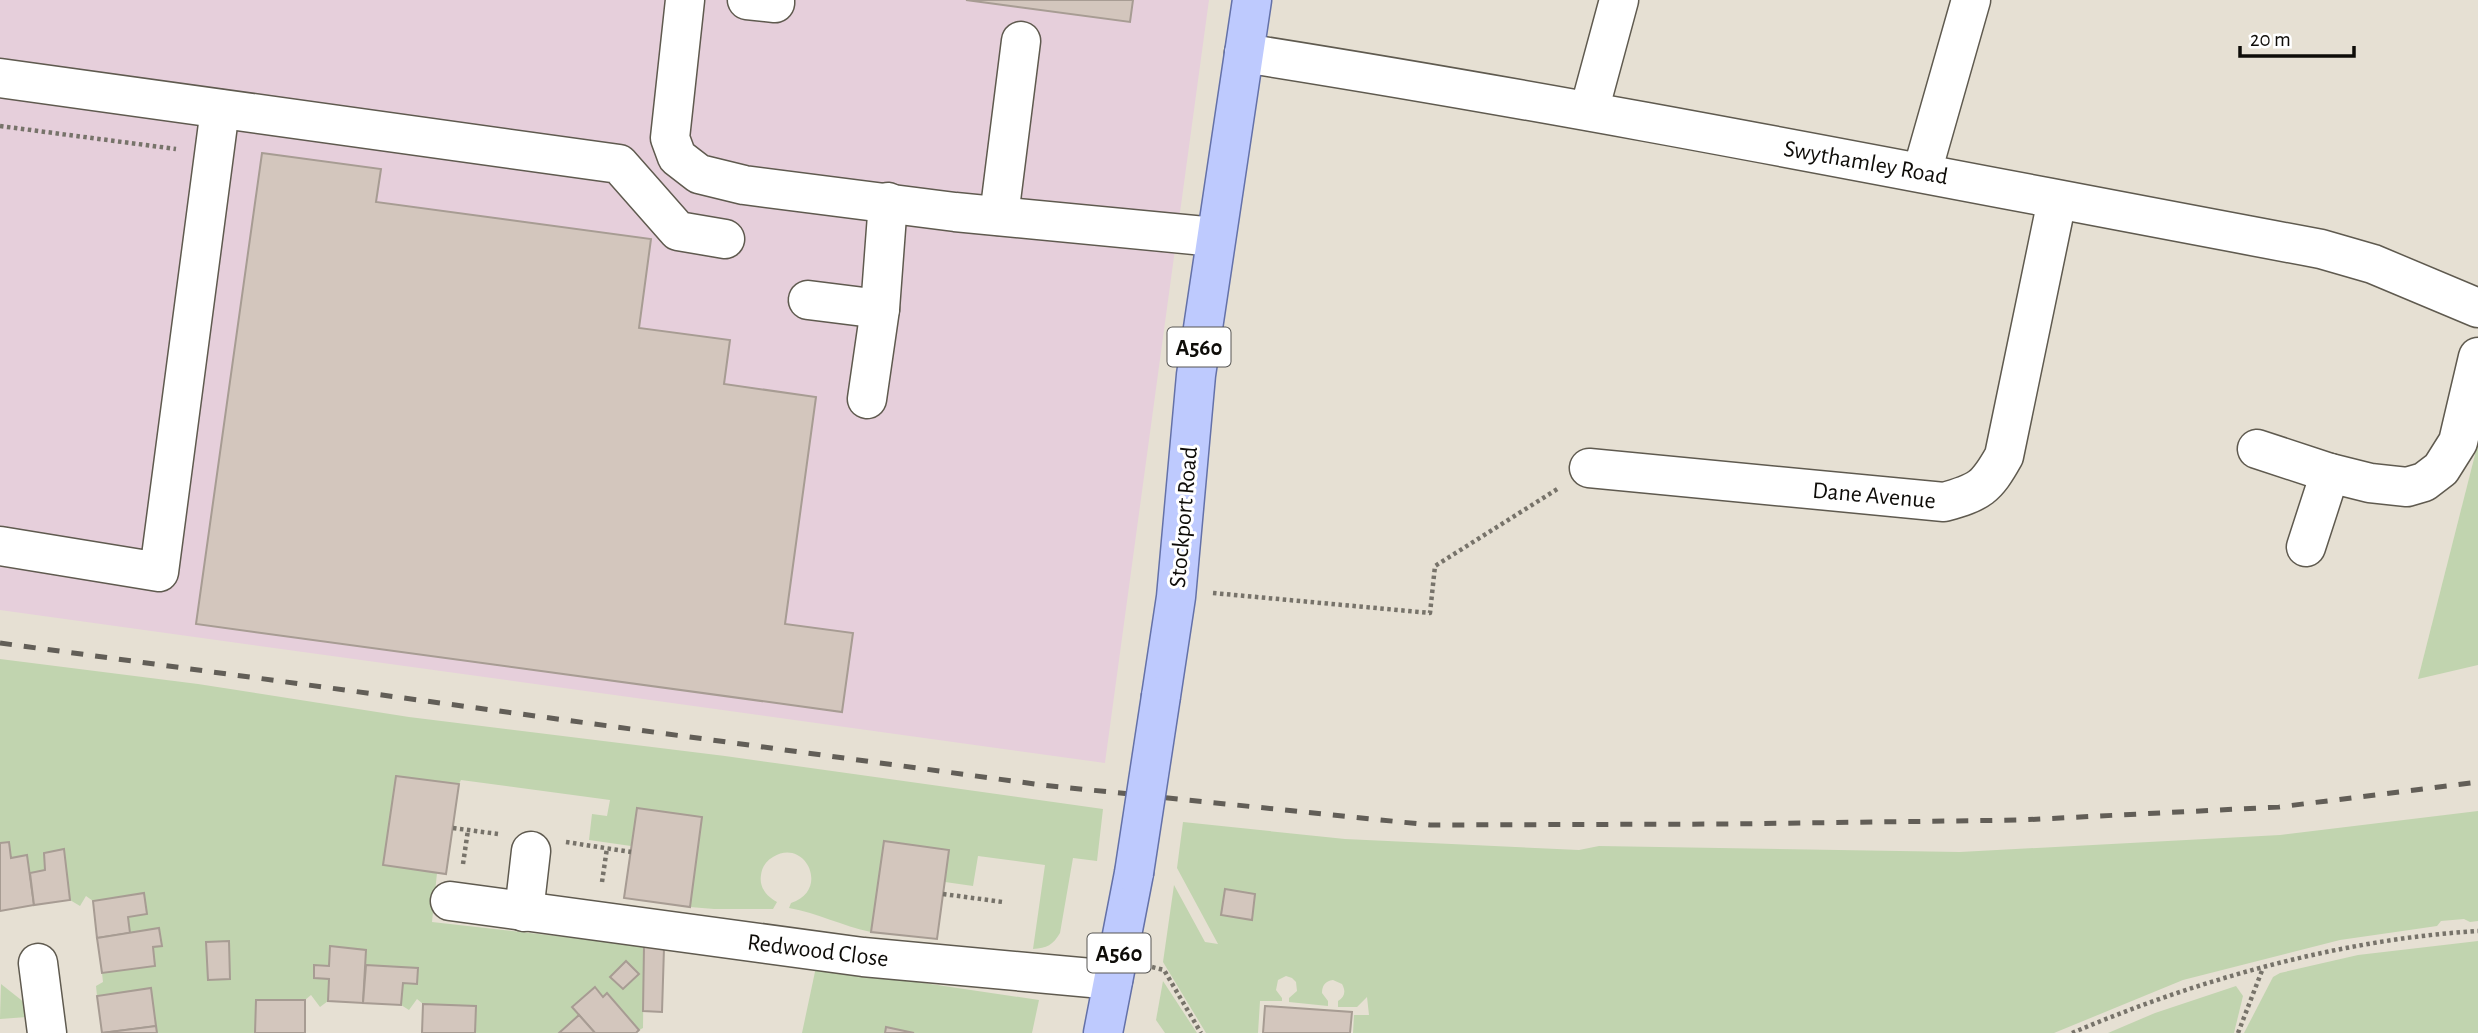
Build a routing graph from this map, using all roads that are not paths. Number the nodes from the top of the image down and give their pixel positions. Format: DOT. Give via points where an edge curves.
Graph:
graph roads {
  1 [pos="684,0"];
  2 [pos="747,0"];
  3 [pos="775,0"];
  4 [pos="1252,0"];
  5 [pos="1619,0"];
  6 [pos="1971,0"];
  7 [pos="1021,41"];
  8 [pos="1244,53"];
  9 [pos="0,78"];
  10 [pos="220,109"];
  11 [pos="1588,111"];
  12 [pos="1922,172"];
  13 [pos="2057,200"];
  14 [pos="888,202"];
  15 [pos="999,216"];
  16 [pos="1215,237"];
  17 [pos="725,239"];
  18 [pos="808,300"];
  19 [pos="2478,308"];
  20 [pos="880,309"];
  21 [pos="2478,357"];
  22 [pos="867,399"];
  23 [pos="2257,449"];
  24 [pos="1589,468"];
  25 [pos="2330,472"];
  26 [pos="0,545"];
  27 [pos="2306,547"];
  28 [pos="532,842"];
  29 [pos="450,901"];
  30 [pos="524,912"];
  31 [pos="38,963"];
  32 [pos="1116,969"];
  33 [pos="47,1033"];
  34 [pos="1103,1033"];
  1 -- 14 [label="street" via="670,138 677,157 699,174 744,185"];
  2 -- 3 [label="street"];
  4 -- 8 [label="main road, Stockport Road / A560"];
  5 -- 11 [label="street"];
  6 -- 12 [label="street"];
  7 -- 15 [label="street"];
  8 -- 11 [label="street, Swythamley Road"];
  8 -- 16 [label="main road, Stockport Road / A560"];
  9 -- 10 [label="street"];
  10 -- 17 [label="street" via="619,164 678,231"];
  10 -- 26 [label="street" via="159,572"];
  11 -- 12 [label="street, Swythamley Road"];
  12 -- 13 [label="street, Swythamley Road"];
  13 -- 19 [label="street, Swythamley Road" via="2320,249 2373,264"];
  13 -- 24 [label="street, Dane Avenue" via="2004,456 1989,483 1969,495 1944,502"];
  14 -- 15 [label="street"];
  14 -- 20 [label="street"];
  15 -- 16 [label="street"];
  16 -- 32 [label="main road, Stockport Road / A560, bridge" via="1196,375 1177,589"];
  18 -- 20 [label="street"];
  20 -- 22 [label="street"];
  21 -- 25 [label="street" via="2458,442 2441,470 2407,487"];
  23 -- 25 [label="street"];
  25 -- 27 [label="street"];
  28 -- 30 [label="street"];
  29 -- 30 [label="street, Redwood Close"];
  30 -- 32 [label="street, Redwood Close" via="863,957"];
  31 -- 33 [label="street"];
  32 -- 34 [label="main road, Stockport Road / A560"];
}
